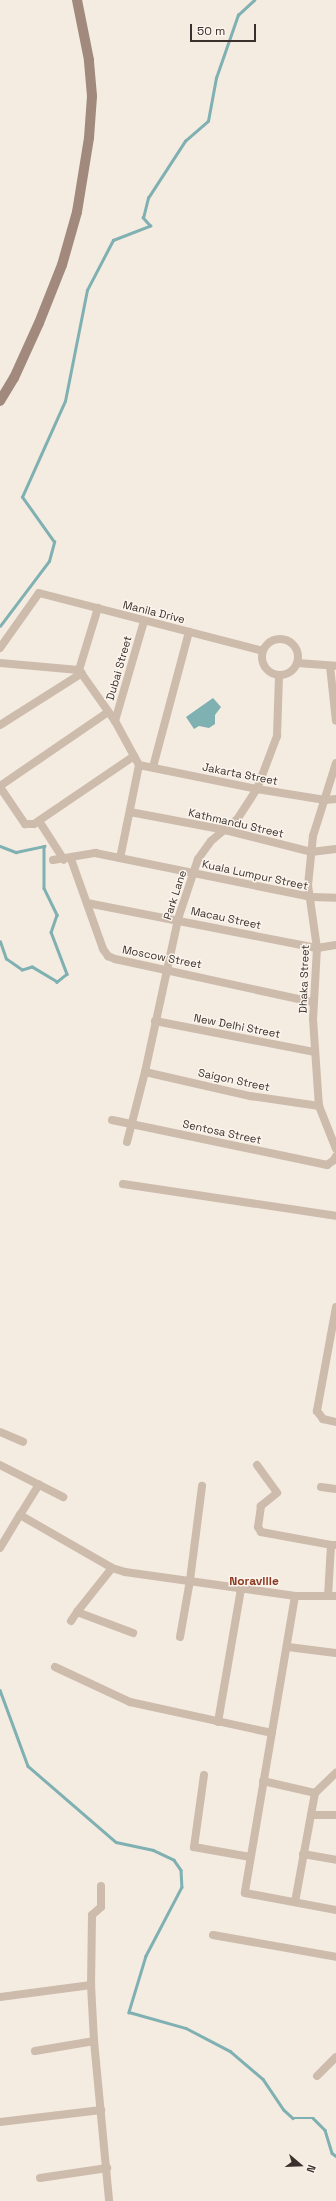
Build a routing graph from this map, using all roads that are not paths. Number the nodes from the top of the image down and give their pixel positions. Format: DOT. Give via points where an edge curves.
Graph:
graph roads {
  1 [pos="77,0"];
  2 [pos="0,401"];
  3 [pos="98,608"];
  4 [pos="144,621"];
  5 [pos="189,632"];
  6 [pos="0,648"];
  7 [pos="263,651"];
  8 [pos="0,663"];
  9 [pos="297,663"];
  10 [pos="333,666"];
  11 [pos="80,672"];
  12 [pos="280,675"];
  13 [pos="108,712"];
  14 [pos="115,721"];
  15 [pos="336,721"];
  16 [pos="0,725"];
  17 [pos="134,756"];
  18 [pos="336,763"];
  19 [pos="139,765"];
  20 [pos="153,767"];
  21 [pos="0,786"];
  22 [pos="258,789"];
  23 [pos="325,800"];
  24 [pos="336,800"];
  25 [pos="130,812"];
  26 [pos="39,821"];
  27 [pos="224,830"];
  28 [pos="336,849"];
  29 [pos="311,852"];
  30 [pos="120,858"];
  31 [pos="67,859"];
  32 [pos="53,860"];
  33 [pos="193,873"];
  34 [pos="311,898"];
  35 [pos="336,898"];
  36 [pos="87,903"];
  37 [pos="178,919"];
  38 [pos="336,945"];
  39 [pos="317,948"];
  40 [pos="166,969"];
  41 [pos="313,1002"];
  42 [pos="154,1021"];
  43 [pos="315,1052"];
  44 [pos="145,1072"];
  45 [pos="319,1106"];
  46 [pos="112,1120"];
  47 [pos="132,1125"];
  48 [pos="126,1142"];
  49 [pos="336,1150"];
  50 [pos="336,1156"];
  51 [pos="123,1184"];
  52 [pos="336,1216"];
  53 [pos="336,1307"];
  54 [pos="336,1422"];
  55 [pos="0,1432"];
  56 [pos="23,1442"];
  57 [pos="0,1465"];
  58 [pos="257,1465"];
  59 [pos="39,1484"];
  60 [pos="202,1486"];
  61 [pos="320,1487"];
  62 [pos="336,1489"];
  63 [pos="63,1497"];
  64 [pos="20,1515"];
  65 [pos="4,1534"];
  66 [pos="333,1545"];
  67 [pos="0,1548"];
  68 [pos="112,1568"];
  69 [pos="190,1580"];
  70 [pos="241,1589"];
  71 [pos="295,1596"];
  72 [pos="332,1596"];
  73 [pos="78,1612"];
  74 [pos="71,1621"];
  75 [pos="133,1633"];
  76 [pos="180,1637"];
  77 [pos="288,1647"];
  78 [pos="336,1653"];
  79 [pos="55,1667"];
  80 [pos="218,1722"];
  81 [pos="272,1733"];
  82 [pos="336,1773"];
  83 [pos="204,1775"];
  84 [pos="263,1781"];
  85 [pos="315,1793"];
  86 [pos="311,1814"];
  87 [pos="336,1815"];
  88 [pos="303,1854"];
  89 [pos="250,1857"];
  90 [pos="336,1860"];
  91 [pos="101,1886"];
  92 [pos="295,1902"];
  93 [pos="336,1910"];
  94 [pos="213,1935"];
  95 [pos="336,1958"];
  96 [pos="91,1985"];
  97 [pos="0,1997"];
  98 [pos="94,2041"];
  99 [pos="35,2051"];
  100 [pos="336,2057"];
  101 [pos="318,2076"];
  102 [pos="101,2110"];
  103 [pos="0,2122"];
  104 [pos="107,2168"];
  105 [pos="40,2178"];
  106 [pos="109,2201"];
  1 -- 2 [label="street" via="90,60 92,96 89,138 77,212 62,265 39,323 14,378"];
  3 -- 4 [label="street, Manila Drive"];
  3 -- 6 [label="street, Manila Drive" via="39,593"];
  3 -- 11 [label="street"];
  4 -- 5 [label="street, Manila Drive"];
  4 -- 14 [label="street, Dubai Street"];
  5 -- 7 [label="street, Manila Drive"];
  5 -- 20 [label="street"];
  7 -- 9 [label="street" via="270,642 286,640 295,647"];
  7 -- 12 [label="street" via="265,667"];
  8 -- 11 [label="street"];
  9 -- 10 [label="street"];
  9 -- 12 [label="street" via="290,672"];
  10 -- 15 [label="street"];
  11 -- 13 [label="street"];
  11 -- 16 [label="street"];
  12 -- 22 [label="street, Park Lane" via="277,736"];
  13 -- 14 [label="street"];
  13 -- 21 [label="street"];
  14 -- 17 [label="street"];
  17 -- 19 [label="street"];
  17 -- 26 [label="street"];
  18 -- 23 [label="street, Dhaka Street"];
  19 -- 20 [label="street, Jakarta Street"];
  19 -- 25 [label="street"];
  20 -- 22 [label="street, Jakarta Street"];
  21 -- 26 [label="street" via="25,824"];
  22 -- 23 [label="street, Jakarta Street"];
  22 -- 27 [label="street, Park Lane" via="238,818"];
  23 -- 24 [label="street, Jakarta Street"];
  23 -- 29 [label="street, Dhaka Street" via="313,836"];
  25 -- 27 [label="street, Kathmandu Street"];
  25 -- 30 [label="street"];
  26 -- 31 [label="street, Moscow Street"];
  27 -- 29 [label="street, Kathmandu Street"];
  27 -- 33 [label="street, Park Lane" via="211,841 198,859"];
  28 -- 29 [label="street, Kathmandu Street"];
  29 -- 34 [label="street, Dhaka Street" via="308,885"];
  30 -- 31 [label="street, Kuala Lumpur Street" via="95,853"];
  30 -- 33 [label="street, Kuala Lumpur Street"];
  31 -- 32 [label="street, Kuala Lumpur Street"];
  31 -- 36 [label="street, Moscow Street"];
  33 -- 34 [label="street, Kuala Lumpur Street"];
  33 -- 37 [label="street, Park Lane"];
  34 -- 35 [label="street, Kuala Lumpur Street"];
  34 -- 39 [label="street, Dhaka Street"];
  36 -- 37 [label="street, Macau Street"];
  36 -- 40 [label="street, Moscow Street" via="103,949 108,956"];
  37 -- 39 [label="street, Macau Street"];
  37 -- 40 [label="street, Park Lane"];
  38 -- 39 [label="street, Macau Street"];
  39 -- 41 [label="street, Dhaka Street"];
  40 -- 41 [label="street, Moscow Street"];
  40 -- 42 [label="street, Park Lane"];
  41 -- 43 [label="street, Dhaka Street"];
  42 -- 43 [label="street, New Delhi Street"];
  42 -- 44 [label="street, Park Lane"];
  43 -- 45 [label="street, Dhaka Street"];
  44 -- 45 [label="street, Saigon Street" via="250,1096"];
  44 -- 47 [label="street, Park Lane"];
  45 -- 49 [label="street, Dhaka Street"];
  46 -- 47 [label="street, Sentosa Street"];
  47 -- 48 [label="street, Park Lane"];
  47 -- 50 [label="street, Sentosa Street" via="327,1165"];
  51 -- 52 [label="street"];
  53 -- 54 [label="street" via="317,1410 322,1419"];
  55 -- 56 [label="street"];
  57 -- 59 [label="street"];
  58 -- 66 [label="street" via="277,1493 261,1506 258,1527 261,1532"];
  59 -- 63 [label="street"];
  59 -- 64 [label="street"];
  60 -- 69 [label="street"];
  61 -- 62 [label="street"];
  64 -- 65 [label="street"];
  64 -- 68 [label="street"];
  65 -- 67 [label="street"];
  66 -- 72 [label="street"];
  68 -- 69 [label="street"];
  68 -- 73 [label="street"];
  69 -- 70 [label="street"];
  69 -- 76 [label="street"];
  70 -- 71 [label="street"];
  70 -- 80 [label="street"];
  71 -- 72 [label="street"];
  71 -- 77 [label="street"];
  73 -- 74 [label="street"];
  73 -- 75 [label="street"];
  77 -- 78 [label="street"];
  77 -- 81 [label="street"];
  79 -- 80 [label="street" via="130,1702"];
  80 -- 81 [label="street"];
  81 -- 84 [label="street"];
  82 -- 85 [label="street"];
  83 -- 89 [label="street" via="194,1847"];
  84 -- 85 [label="street"];
  84 -- 89 [label="street"];
  85 -- 86 [label="street"];
  86 -- 87 [label="street"];
  86 -- 88 [label="street"];
  88 -- 90 [label="street"];
  88 -- 92 [label="street"];
  89 -- 92 [label="street" via="245,1893"];
  91 -- 96 [label="street" via="101,1907 92,1915"];
  92 -- 93 [label="street"];
  94 -- 95 [label="street"];
  96 -- 97 [label="street"];
  96 -- 98 [label="street"];
  98 -- 99 [label="street"];
  98 -- 102 [label="street"];
  100 -- 101 [label="street"];
  102 -- 103 [label="street"];
  102 -- 104 [label="street"];
  104 -- 105 [label="street"];
  104 -- 106 [label="street"];
}
